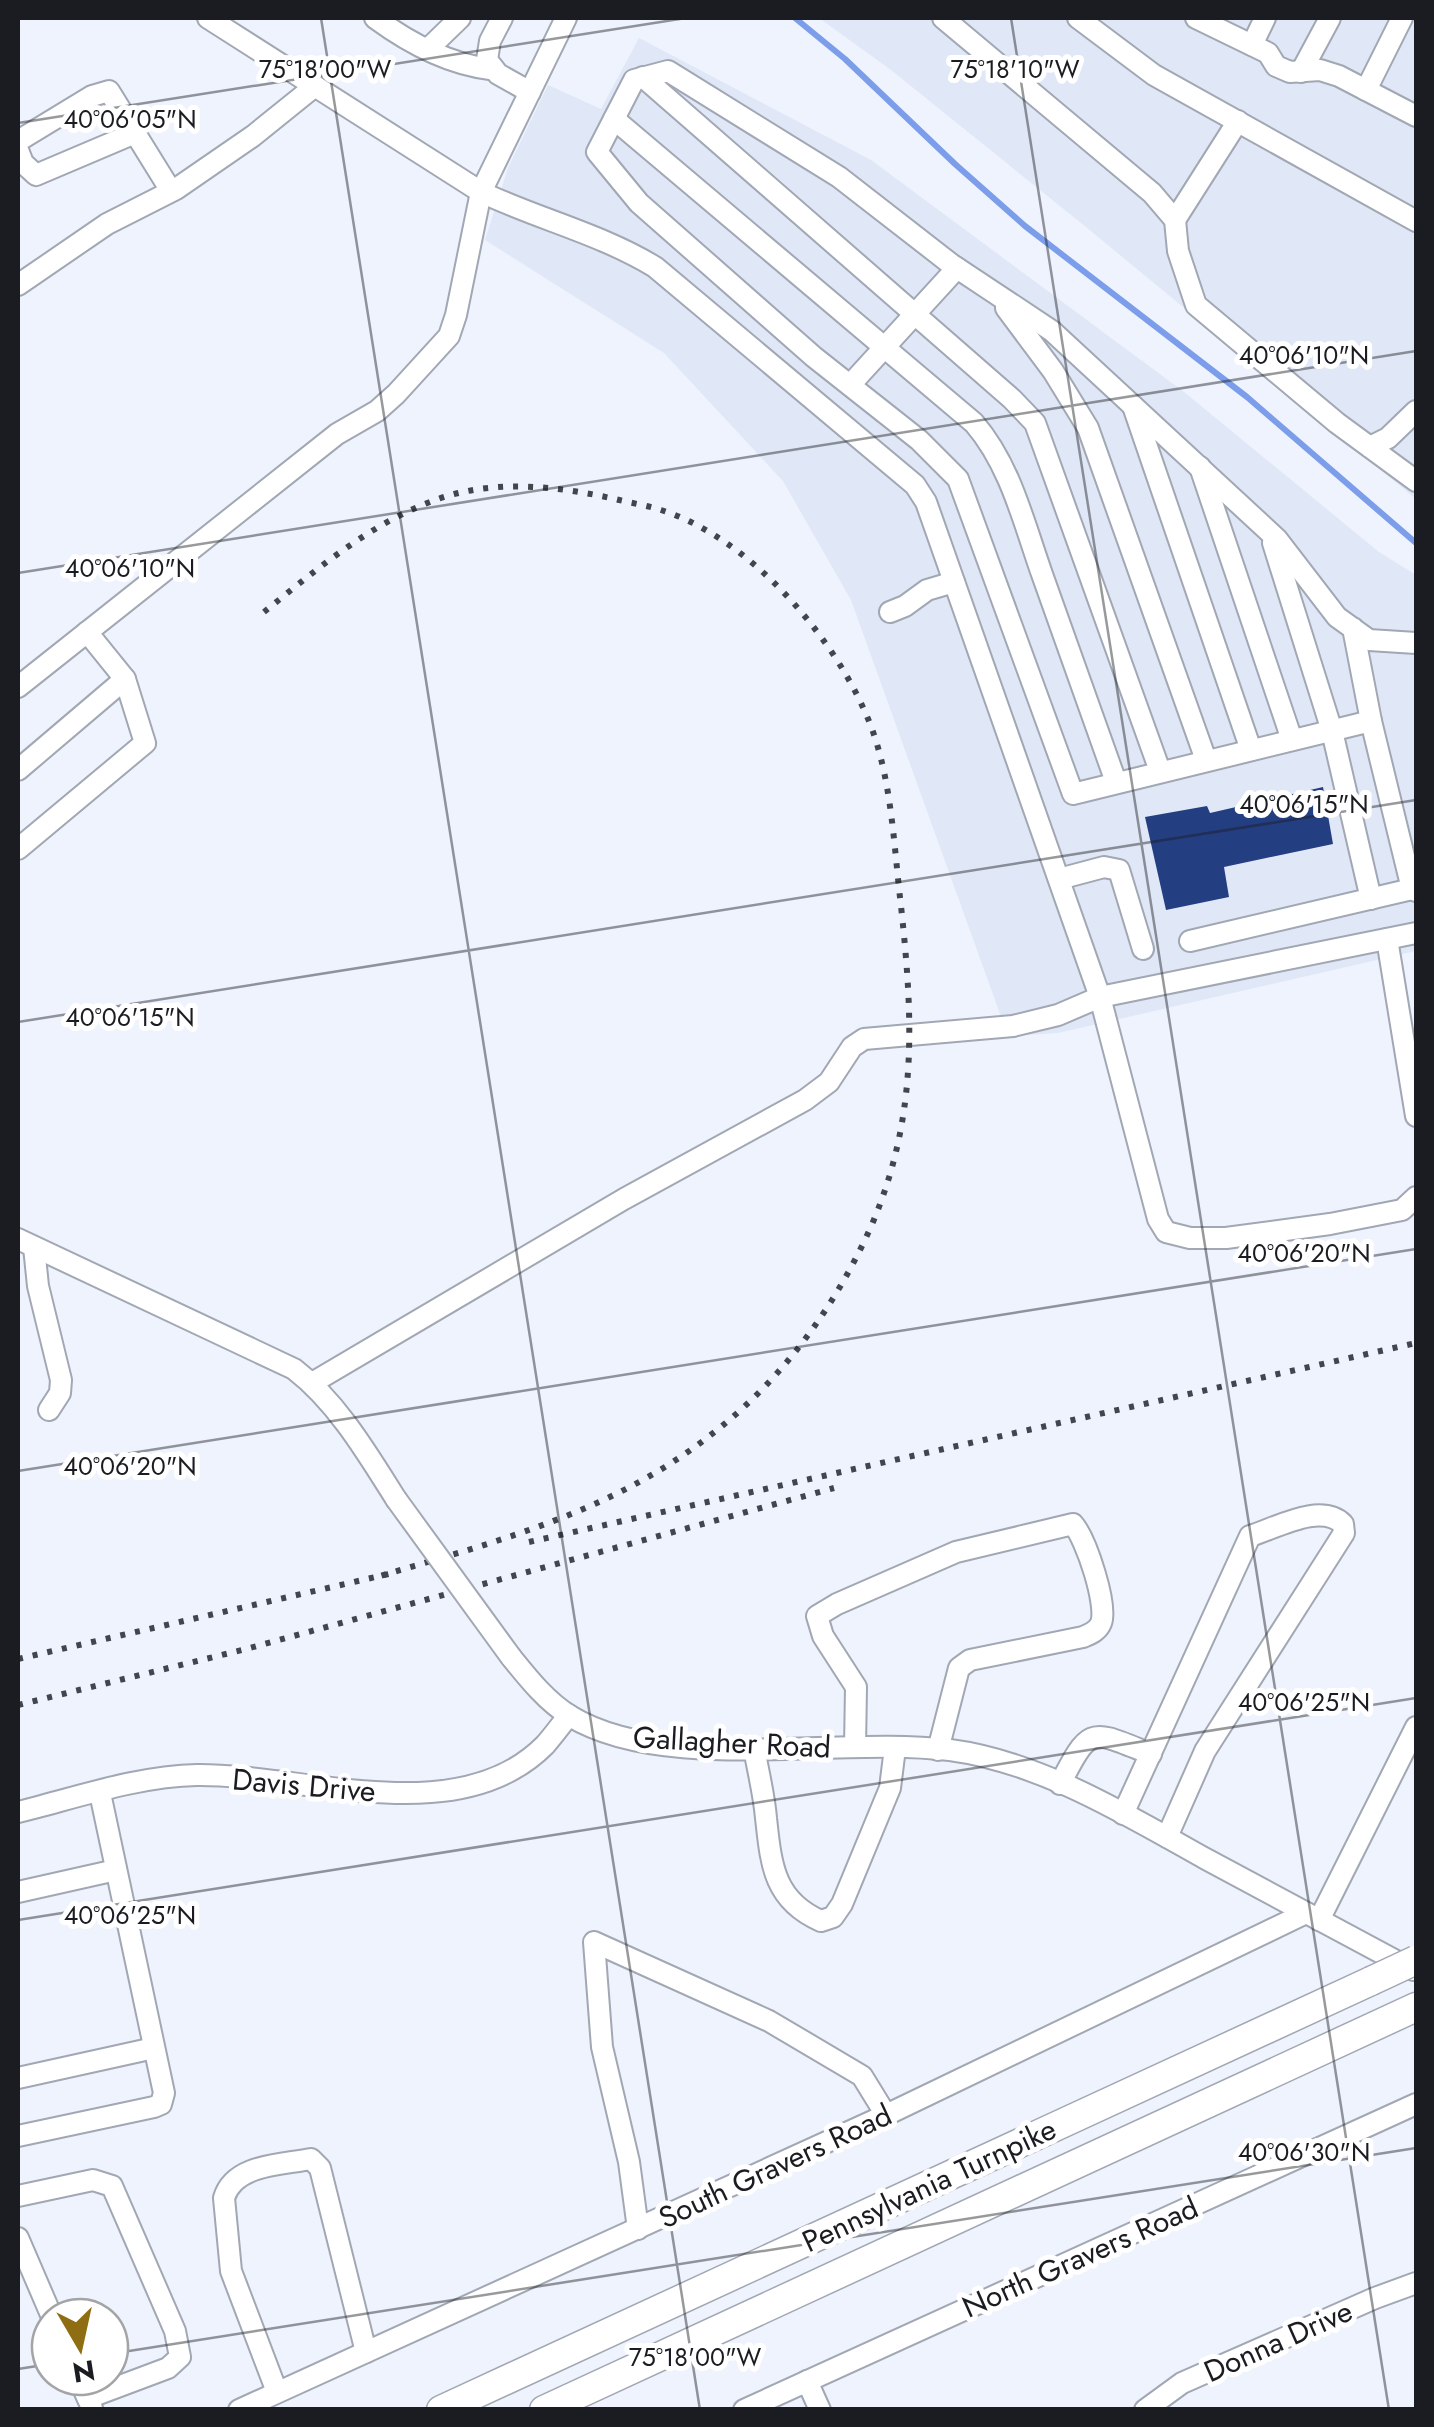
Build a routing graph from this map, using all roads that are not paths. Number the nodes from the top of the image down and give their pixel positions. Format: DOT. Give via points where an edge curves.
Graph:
graph roads {
  1 [pos="208,18"];
  2 [pos="376,18"];
  3 [pos="460,18"];
  4 [pos="502,18"];
  5 [pos="566,18"];
  6 [pos="943,18"];
  7 [pos="1078,18"];
  8 [pos="1265,18"];
  9 [pos="1330,18"];
  10 [pos="1402,18"];
  11 [pos="1202,19"];
  12 [pos="1252,45"];
  13 [pos="428,49"];
  14 [pos="490,68"];
  15 [pos="1301,72"];
  16 [pos="643,77"];
  17 [pos="315,86"];
  18 [pos="1366,90"];
  19 [pos="530,92"];
  20 [pos="1416,114"];
  21 [pos="614,119"];
  22 [pos="1238,121"];
  23 [pos="135,133"];
  24 [pos="18,141"];
  25 [pos="18,150"];
  26 [pos="171,191"];
  27 [pos="481,192"];
  28 [pos="1175,220"];
  29 [pos="1416,221"];
  30 [pos="957,268"];
  31 [pos="18,286"];
  32 [pos="997,296"];
  33 [pos="914,316"];
  34 [pos="884,347"];
  35 [pos="850,385"];
  36 [pos="1133,404"];
  37 [pos="1416,411"];
  38 [pos="1370,447"];
  39 [pos="1199,466"];
  40 [pos="1416,481"];
  41 [pos="1269,531"];
  42 [pos="954,582"];
  43 [pos="890,612"];
  44 [pos="1353,628"];
  45 [pos="87,632"];
  46 [pos="1416,644"];
  47 [pos="125,679"];
  48 [pos="18,687"];
  49 [pos="1371,722"];
  50 [pos="1332,730"];
  51 [pos="1292,740"];
  52 [pos="1251,750"];
  53 [pos="1206,760"];
  54 [pos="18,770"];
  55 [pos="1160,772"];
  56 [pos="1116,782"];
  57 [pos="18,849"];
  58 [pos="1059,880"];
  59 [pos="1414,890"];
  60 [pos="1371,899"];
  61 [pos="1416,934"];
  62 [pos="1190,940"];
  63 [pos="1387,940"];
  64 [pos="1142,949"];
  65 [pos="1100,997"];
  66 [pos="1416,1116"];
  67 [pos="1416,1197"];
  68 [pos="26,1243"];
  69 [pos="312,1383"];
  70 [pos="49,1410"];
  71 [pos="569,1716"];
  72 [pos="1416,1727"];
  73 [pos="855,1747"];
  74 [pos="754,1748"];
  75 [pos="895,1748"];
  76 [pos="938,1750"];
  77 [pos="1150,1754"];
  78 [pos="1060,1784"];
  79 [pos="100,1793"];
  80 [pos="18,1812"];
  81 [pos="1123,1814"];
  82 [pos="1167,1837"];
  83 [pos="116,1870"];
  84 [pos="18,1892"];
  85 [pos="1312,1917"];
  86 [pos="1416,1960"];
  87 [pos="1416,1972"];
  88 [pos="1406,2012"];
  89 [pos="154,2048"];
  90 [pos="18,2078"];
  91 [pos="1416,2104"];
  92 [pos="886,2115"];
  93 [pos="18,2136"];
  94 [pos="18,2196"];
  95 [pos="638,2228"];
  96 [pos="18,2238"];
  97 [pos="1416,2283"];
  98 [pos="43,2297"];
  99 [pos="366,2352"];
  100 [pos="806,2381"];
  101 [pos="277,2392"];
  102 [pos="90,2404"];
  103 [pos="239,2410"];
  104 [pos="440,2410"];
  105 [pos="544,2410"];
  106 [pos="744,2410"];
  107 [pos="820,2410"];
  108 [pos="1145,2410"];
  1 -- 17 [label="street"];
  2 -- 13 [label="street"];
  3 -- 13 [label="street"];
  4 -- 14 [label="street" via="490,41"];
  5 -- 19 [label="street"];
  6 -- 28 [label="street" via="1152,193"];
  7 -- 22 [label="street" via="1154,75"];
  8 -- 12 [label="street"];
  9 -- 15 [label="street"];
  10 -- 18 [label="street"];
  11 -- 12 [label="street"];
  12 -- 15 [label="street" via="1276,66"];
  13 -- 14 [label="street" via="466,66"];
  14 -- 19 [label="street"];
  15 -- 18 [label="street" via="1320,70"];
  16 -- 21 [label="street" via="634,80"];
  16 -- 30 [label="street" via="668,70 697,86 839,177"];
  16 -- 33 [label="street"];
  17 -- 26 [label="street"];
  17 -- 27 [label="street"];
  18 -- 20 [label="street"];
  19 -- 27 [label="street"];
  21 -- 34 [label="street"];
  21 -- 35 [label="street" via="597,152 639,204"];
  22 -- 28 [label="street"];
  22 -- 29 [label="street"];
  23 -- 24 [label="street" via="109,91"];
  23 -- 25 [label="street" via="36,175"];
  23 -- 26 [label="street"];
  26 -- 31 [label="street" via="106,224"];
  27 -- 42 [label="street" via="656,267 915,485"];
  27 -- 45 [label="street" via="456,315 448,336 416,374"];
  28 -- 38 [label="street" via="1196,305"];
  30 -- 32 [label="street"];
  30 -- 33 [label="street"];
  32 -- 36 [label="street" via="1052,331"];
  32 -- 53 [label="street" via="1088,428"];
  33 -- 34 [label="street"];
  33 -- 55 [label="street" via="1035,424"];
  34 -- 35 [label="street"];
  34 -- 56 [label="street" via="974,423 1000,458"];
  35 -- 56 [label="street" via="958,479 1073,794"];
  36 -- 39 [label="street"];
  36 -- 52 [label="street"];
  37 -- 38 [label="street"];
  38 -- 40 [label="street"];
  39 -- 41 [label="street"];
  39 -- 51 [label="street"];
  41 -- 44 [label="street"];
  41 -- 50 [label="street"];
  42 -- 43 [label="street"];
  42 -- 58 [label="street"];
  44 -- 46 [label="street" via="1369,640"];
  44 -- 49 [label="street"];
  45 -- 47 [label="street"];
  45 -- 48 [label="street"];
  47 -- 54 [label="street"];
  47 -- 57 [label="street" via="145,743"];
  49 -- 50 [label="street"];
  49 -- 59 [label="street"];
  50 -- 51 [label="street"];
  50 -- 60 [label="street"];
  51 -- 52 [label="street"];
  52 -- 53 [label="street"];
  53 -- 55 [label="street"];
  55 -- 56 [label="street"];
  58 -- 64 [label="street" via="1104,867 1119,870"];
  58 -- 65 [label="street"];
  59 -- 60 [label="street"];
  60 -- 62 [label="street"];
  61 -- 63 [label="street"];
  63 -- 65 [label="street"];
  63 -- 66 [label="street"];
  65 -- 67 [label="street" via="1166,1232 1226,1238 1314,1226 1402,1210"];
  65 -- 69 [label="street" via="1013,1026 864,1039 805,1100"];
  68 -- 69 [label="street, Gallagher Road"];
  68 -- 70 [label="street" via="61,1380"];
  69 -- 71 [label="street, Gallagher Road, bridge" via="511,1658"];
  71 -- 74 [label="street, Gallagher Road" via="629,1740"];
  71 -- 79 [label="street, Davis Drive" via="542,1748 501,1775 448,1792 198,1775"];
  72 -- 85 [label="street"];
  73 -- 74 [label="street, Gallagher Road"];
  73 -- 75 [label="street, Gallagher Road"];
  73 -- 76 [label="street" via="856,1688 817,1616 956,1552 1073,1524 1092,1560 1101,1625 1083,1637 970,1660 959,1668"];
  74 -- 75 [label="street" via="769,1862 781,1889 821,1921 842,1904 890,1788"];
  75 -- 76 [label="street, Gallagher Road"];
  76 -- 78 [label="street, Gallagher Road" via="1018,1766"];
  77 -- 78 [label="street" via="1102,1734 1090,1736"];
  77 -- 81 [label="street"];
  77 -- 82 [label="street" via="1250,1536 1320,1514 1335,1516 1344,1533 1205,1751"];
  78 -- 81 [label="street, Gallagher Road"];
  79 -- 80 [label="street, Davis Drive"];
  79 -- 83 [label="street"];
  81 -- 82 [label="street, Gallagher Road"];
  82 -- 85 [label="street, Gallagher Road"];
  83 -- 84 [label="street"];
  83 -- 89 [label="street"];
  85 -- 87 [label="street, Gallagher Road"];
  85 -- 92 [label="street, South Gravers Road"];
  86 -- 104 [label="highway, Pennsylvania Turnpike, bridge"];
  88 -- 105 [label="highway, Pennsylvania Turnpike"];
  89 -- 90 [label="street"];
  89 -- 93 [label="street" via="161,2104"];
  91 -- 100 [label="street, North Gravers Road"];
  92 -- 95 [label="street, South Gravers Road"];
  92 -- 95 [label="street" via="862,2076 769,2021 594,1942 602,2047"];
  94 -- 102 [label="street" via="93,2180 112,2186 175,2331 180,2357 168,2368"];
  95 -- 99 [label="street, South Gravers Road"];
  96 -- 98 [label="street"];
  97 -- 108 [label="street, Donna Drive" via="1182,2384"];
  99 -- 101 [label="street, South Gravers Road"];
  99 -- 101 [label="street" via="320,2168 311,2159 239,2174 224,2198 232,2271"];
  100 -- 106 [label="street, North Gravers Road"];
  100 -- 107 [label="street"];
  101 -- 103 [label="street, South Gravers Road"];
}
